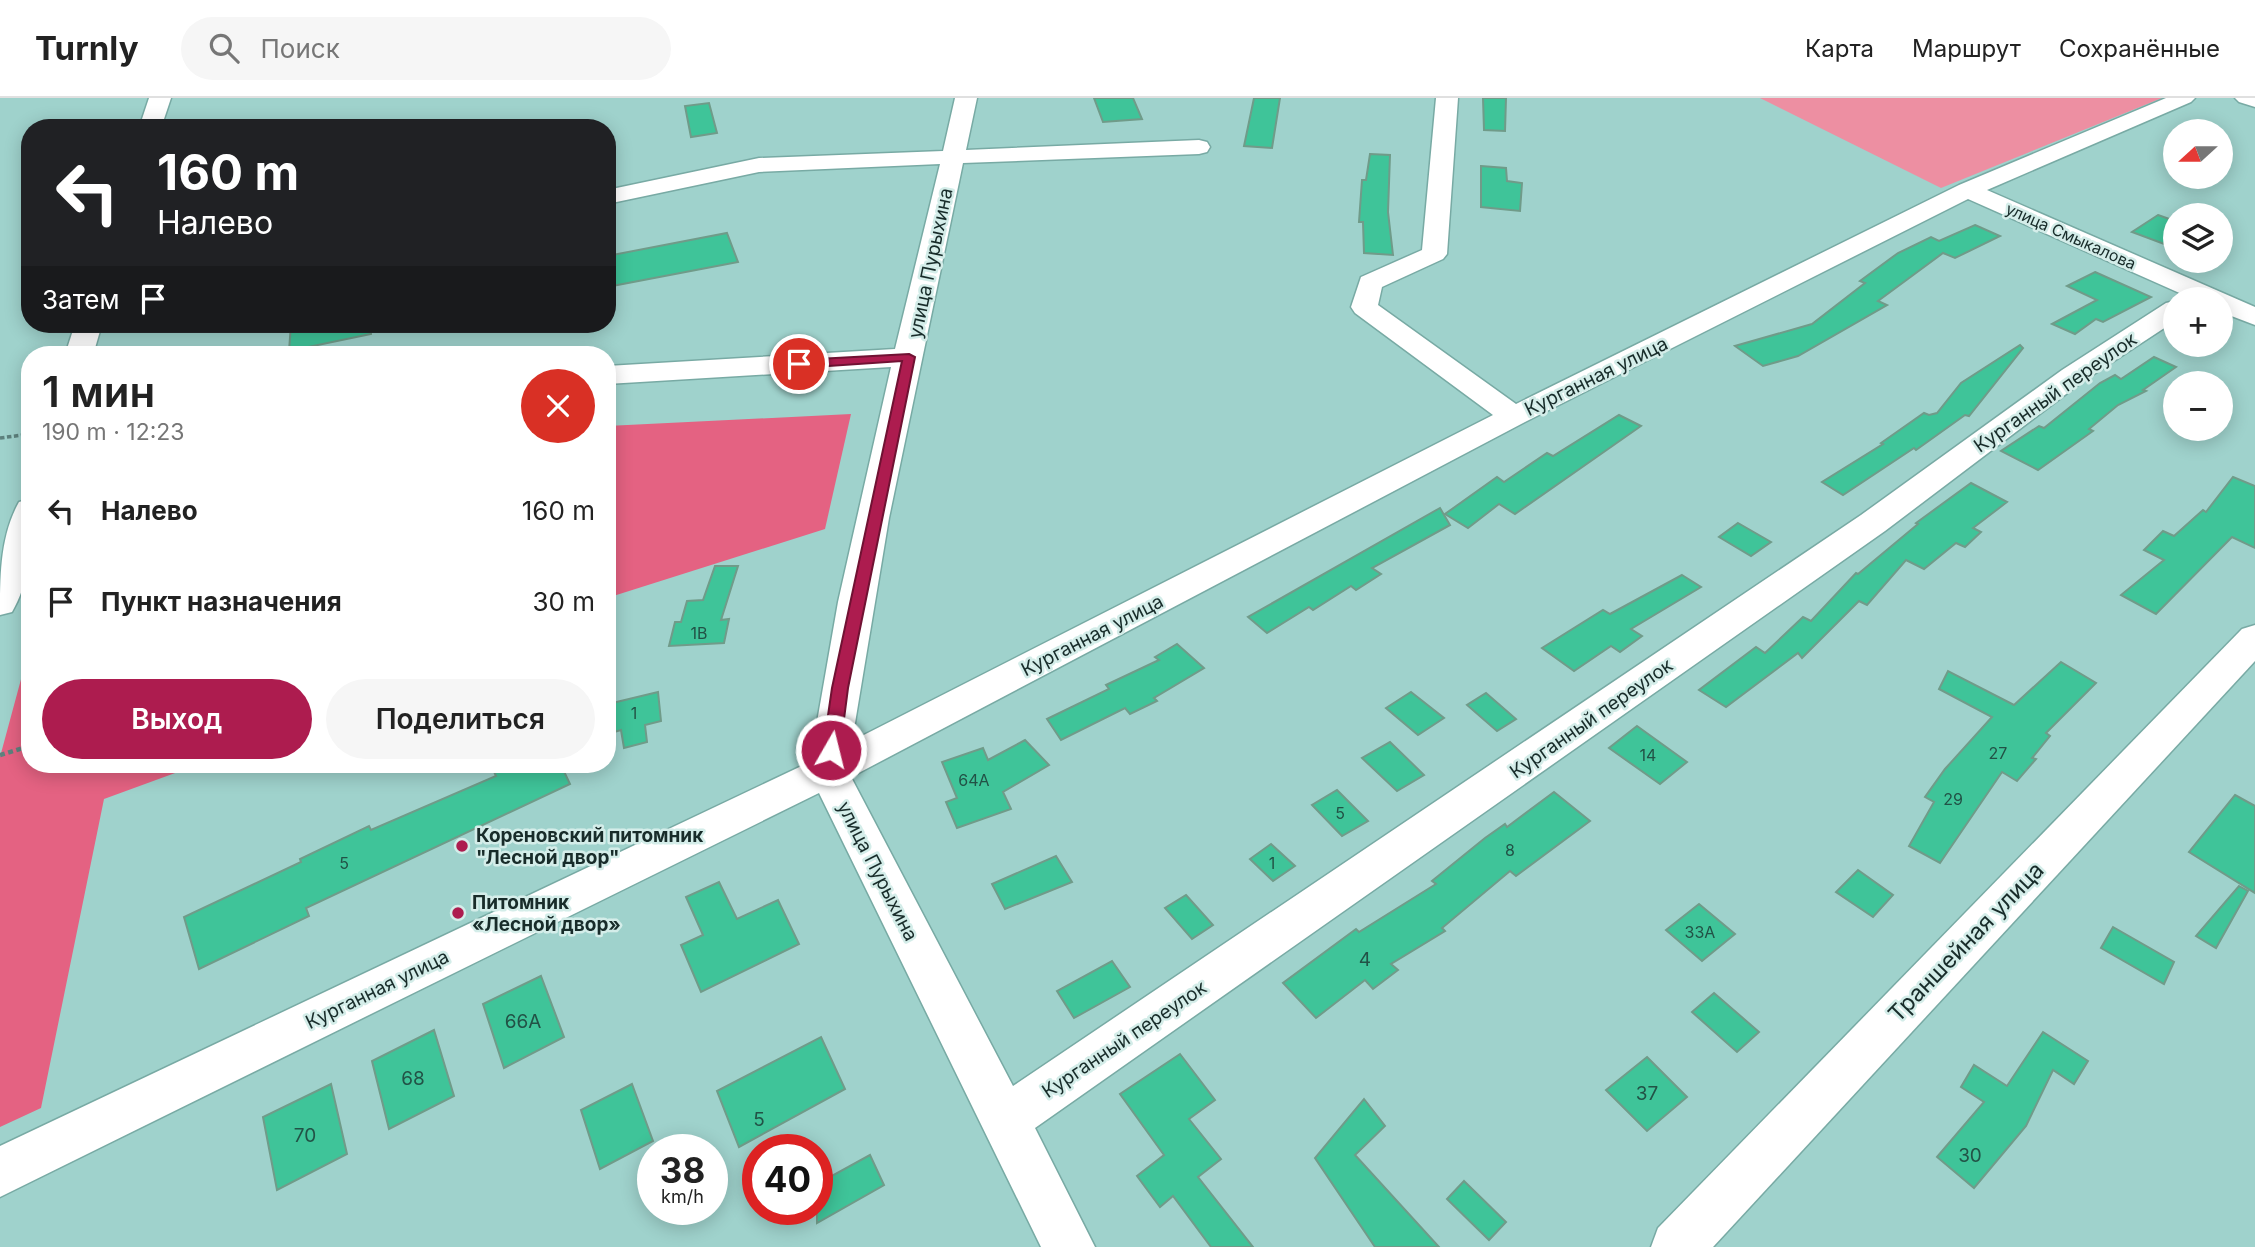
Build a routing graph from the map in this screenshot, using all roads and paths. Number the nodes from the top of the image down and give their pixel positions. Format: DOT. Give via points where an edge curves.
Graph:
graph roads {
  1 [pos="160,98"];
  2 [pos="966,98"];
  3 [pos="1447,98"];
  4 [pos="2184,98"];
  5 [pos="2246,98"];
  6 [pos="2255,102"];
  7 [pos="153,119"];
  8 [pos="1199,147"];
  9 [pos="953,156"];
  10 [pos="1967,190"];
  11 [pos="616,195"];
  12 [pos="2171,287"];
  13 [pos="2233,311"];
  14 [pos="2255,317"];
  15 [pos="2163,323"];
  16 [pos="909,357"];
  17 [pos="616,374"];
  18 [pos="1514,416"];
  19 [pos="21,435"];
  20 [pos="0,438"];
  21 [pos="21,537"];
  22 [pos="0,603"];
  23 [pos="2255,638"];
  24 [pos="21,749"];
  25 [pos="0,755"];
  26 [pos="828,771"];
  27 [pos="1004,1121"];
  28 [pos="0,1172"];
  29 [pos="1069,1247"];
  30 [pos="1676,1247"];
  1 -- 7 [label="street"];
  2 -- 9 [label="street, улица Пурыхина"];
  3 -- 18 [label="street" via="1434,254 1370,282 1364,307"];
  4 -- 10 [label="street, Курганная улица"];
  5 -- 6 [label="street"];
  8 -- 9 [label="street"];
  9 -- 11 [label="street" via="759,165"];
  9 -- 16 [label="street, улица Пурыхина"];
  10 -- 12 [label="street, улица Смыкалова"];
  10 -- 18 [label="street, Курганная улица"];
  13 -- 14 [label="street, улица Смыкалова"];
  15 -- 27 [label="street, Курганный переулок" via="2072,376 1873,523"];
  16 -- 17 [label="street"];
  16 -- 26 [label="street, улица Пурыхина" via="840,688"];
  18 -- 26 [label="street, Курганная улица"];
  19 -- 20 [label="path"];
  21 -- 22 [label="street"];
  23 -- 30 [label="street, Траншейная улица"];
  24 -- 25 [label="path"];
  26 -- 27 [label="street, улица Пурыхина"];
  26 -- 28 [label="street, Курганная улица"];
  27 -- 29 [label="street, улица Пурыхина"];
}
